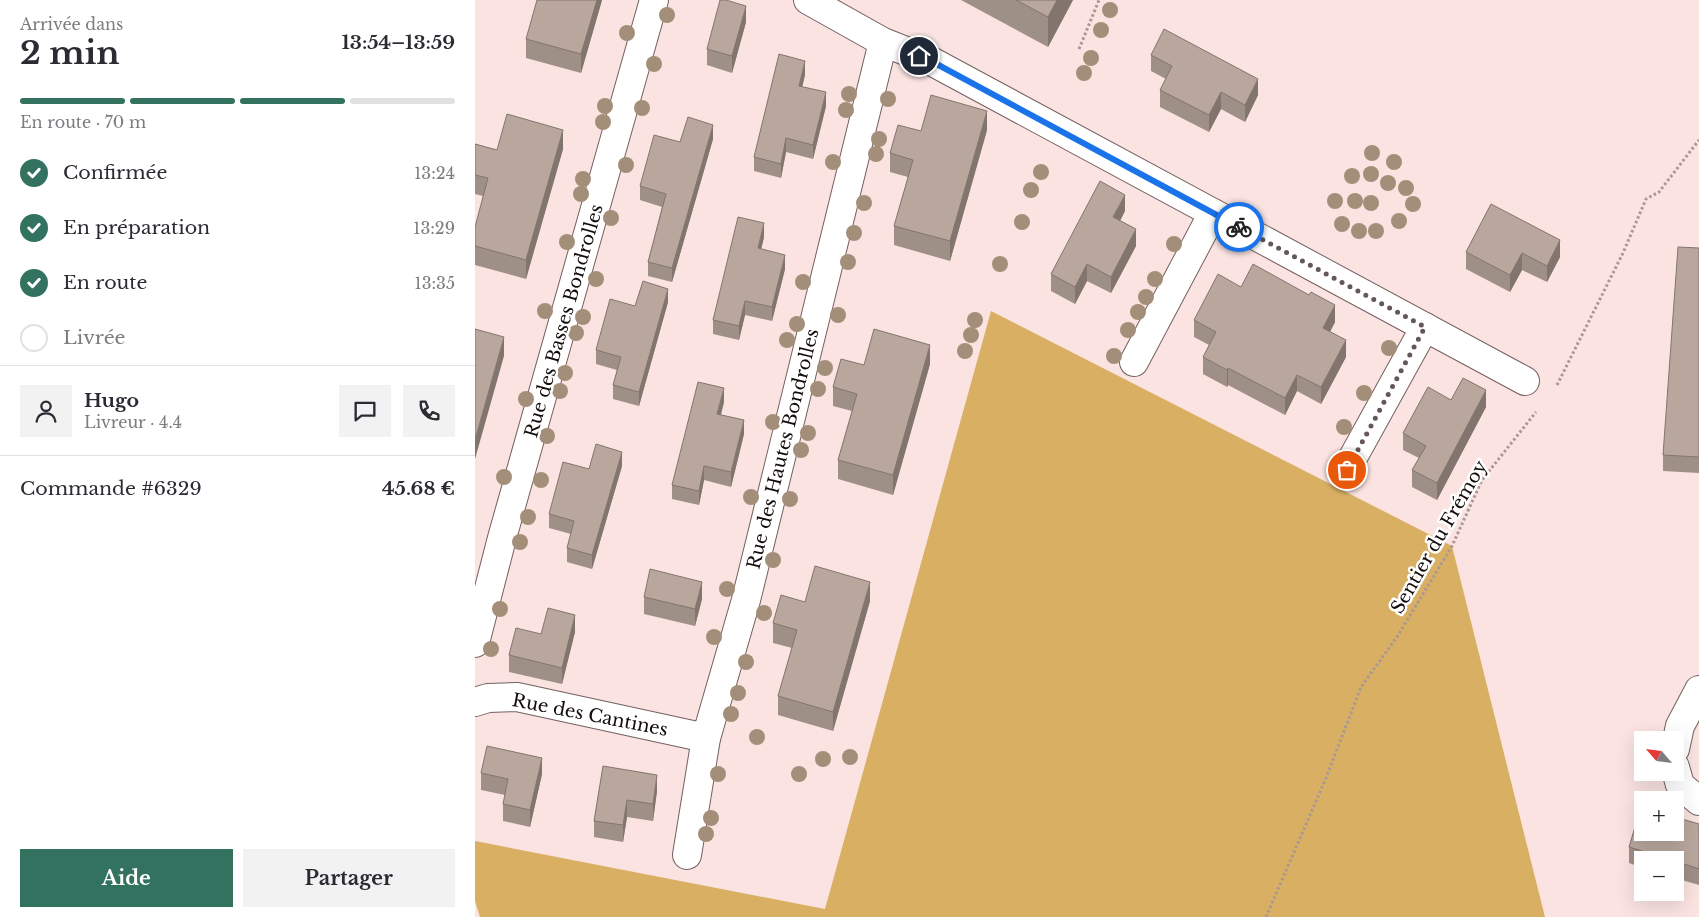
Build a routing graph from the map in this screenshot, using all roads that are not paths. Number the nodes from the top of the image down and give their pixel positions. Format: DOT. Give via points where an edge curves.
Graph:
graph roads {
  1 [pos="654,0"];
  2 [pos="808,0"];
  3 [pos="883,42"];
  4 [pos="1213,213"];
  5 [pos="1425,327"];
  6 [pos="1134,362"];
  7 [pos="1525,381"];
  8 [pos="1347,470"];
  9 [pos="475,643"];
  10 [pos="1699,690"];
  11 [pos="475,702"];
  12 [pos="1679,731"];
  13 [pos="706,738"];
  14 [pos="1679,781"];
  15 [pos="1699,801"];
  16 [pos="687,855"];
  1 -- 9 [label="street, Rue des Basses Bondrolles"];
  2 -- 3 [label="street"];
  3 -- 4 [label="street" via="931,61"];
  3 -- 13 [label="street, Rue des Hautes Bondrolles" via="746,600"];
  4 -- 5 [label="street"];
  4 -- 6 [label="street"];
  5 -- 7 [label="street"];
  5 -- 8 [label="street"];
  10 -- 12 [label="street"];
  11 -- 13 [label="street, Rue des Cantines" via="517,697"];
  13 -- 16 [label="street, Rue des Hautes Bondrolles"];
  14 -- 15 [label="street"];
}
